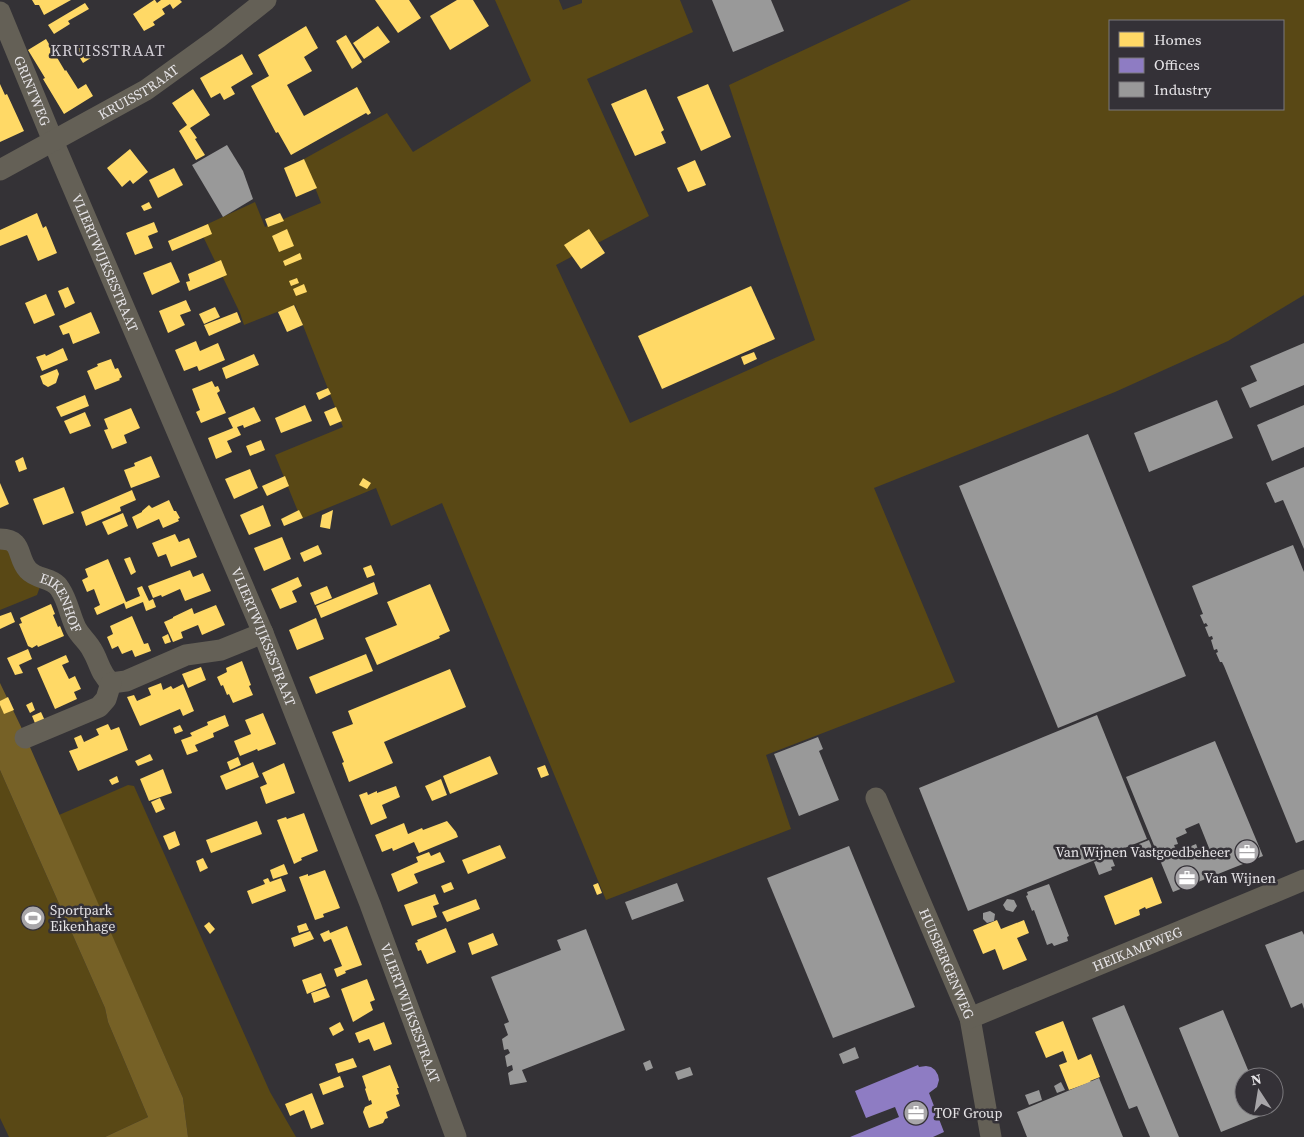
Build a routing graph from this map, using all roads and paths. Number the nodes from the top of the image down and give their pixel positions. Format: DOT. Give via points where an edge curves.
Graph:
graph roads {
  1 [pos="266,0"];
  2 [pos="0,12"];
  3 [pos="53,141"];
  4 [pos="0,170"];
  5 [pos="0,539"];
  6 [pos="262,634"];
  7 [pos="112,683"];
  8 [pos="25,738"];
  9 [pos="876,798"];
  10 [pos="1304,880"];
  11 [pos="970,1018"];
  12 [pos="456,1137"];
  13 [pos="992,1137"];
  1 -- 3 [label="street, KRUISSTRAAT" via="146,90"];
  2 -- 3 [label="street, GRINTWEG"];
  3 -- 4 [label="street, KRUISSTRAAT"];
  3 -- 6 [label="street, VLIERTWIJKSESTRAAT"];
  5 -- 7 [label="street, EIKENHOF" via="15,543 27,568 54,582 61,590 77,630 93,651 101,671"];
  6 -- 7 [label="street" via="221,650 186,655 126,681"];
  6 -- 12 [label="street, VLIERTWIJKSESTRAAT" via="370,904"];
  7 -- 8 [label="street" via="99,707"];
  9 -- 11 [label="street, HUISBERGENWEG"];
  10 -- 11 [label="street, HEIKAMPWEG"];
  11 -- 13 [label="street, HUISBERGENWEG"];
}
